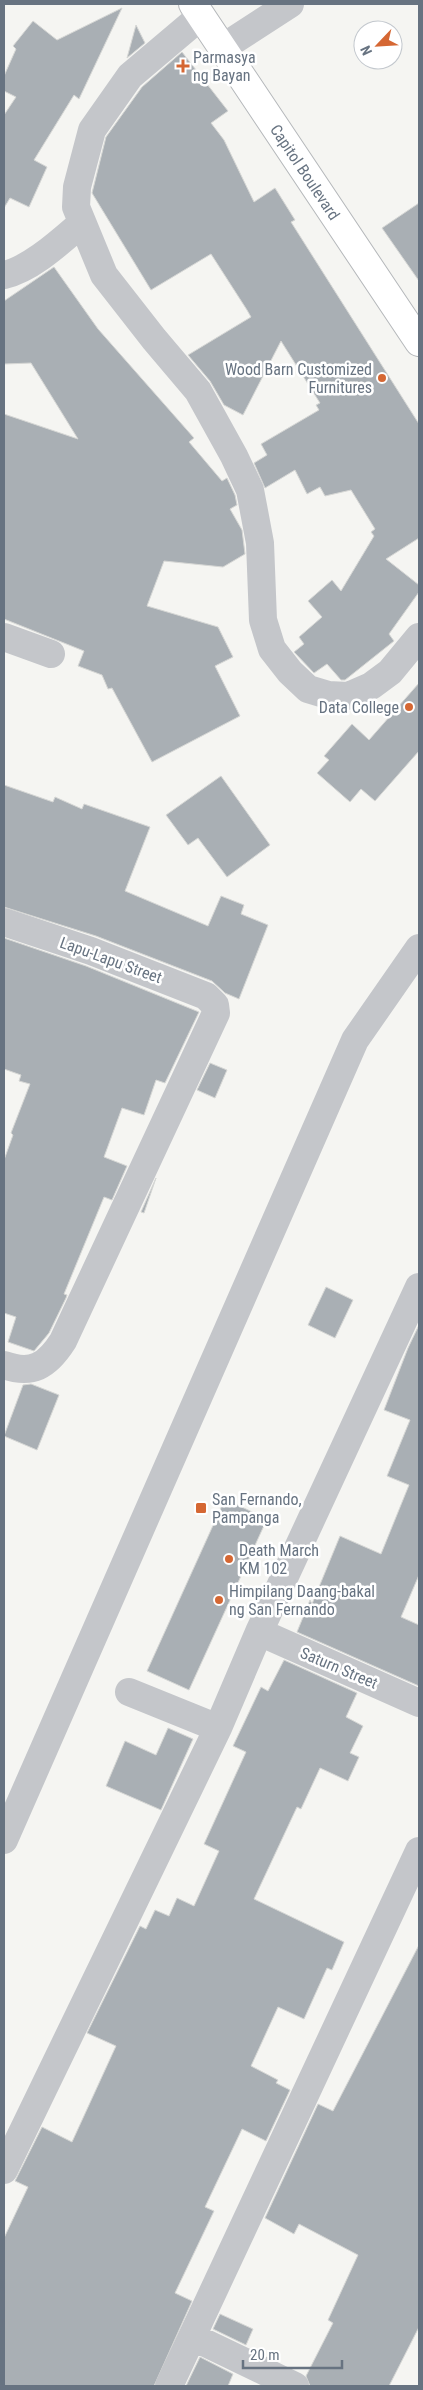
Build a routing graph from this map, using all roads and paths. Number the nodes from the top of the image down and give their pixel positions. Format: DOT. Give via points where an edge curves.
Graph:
graph roads {
  1 [pos="290,4"];
  2 [pos="197,10"];
  3 [pos="222,48"];
  4 [pos="82,223"];
  5 [pos="4,275"];
  6 [pos="417,333"];
  7 [pos="4,637"];
  8 [pos="419,637"];
  9 [pos="51,654"];
  10 [pos="4,922"];
  11 [pos="419,948"];
  12 [pos="419,1287"];
  13 [pos="4,1365"];
  14 [pos="259,1632"];
  15 [pos="129,1692"];
  16 [pos="419,1703"];
  17 [pos="218,1728"];
  18 [pos="4,1840"];
  19 [pos="419,1851"];
  20 [pos="4,2170"];
  21 [pos="193,2337"];
  22 [pos="170,2386"];
  23 [pos="295,2386"];
  1 -- 3 [label="street"];
  2 -- 3 [label="main road, Capitol Boulevard"];
  2 -- 4 [label="street" via="130,76 92,130 77,187 76,207"];
  3 -- 6 [label="main road, Capitol Boulevard"];
  4 -- 5 [label="street" via="15,273"];
  4 -- 8 [label="street" via="104,275 198,391 250,490 260,544 263,620 272,649 290,672 308,689 348,696 390,672"];
  7 -- 9 [label="street"];
  10 -- 13 [label="street, Lapu-Lapu Street" via="91,951 206,996 215,1005 216,1013 63,1341 46,1362 33,1369 20,1371"];
  11 -- 18 [label="street" via="355,1040"];
  12 -- 14 [label="street"];
  14 -- 16 [label="street, Saturn Street"];
  14 -- 17 [label="street"];
  15 -- 17 [label="street"];
  17 -- 20 [label="street"];
  19 -- 21 [label="street"];
  21 -- 22 [label="street"];
  21 -- 23 [label="street"];
}
